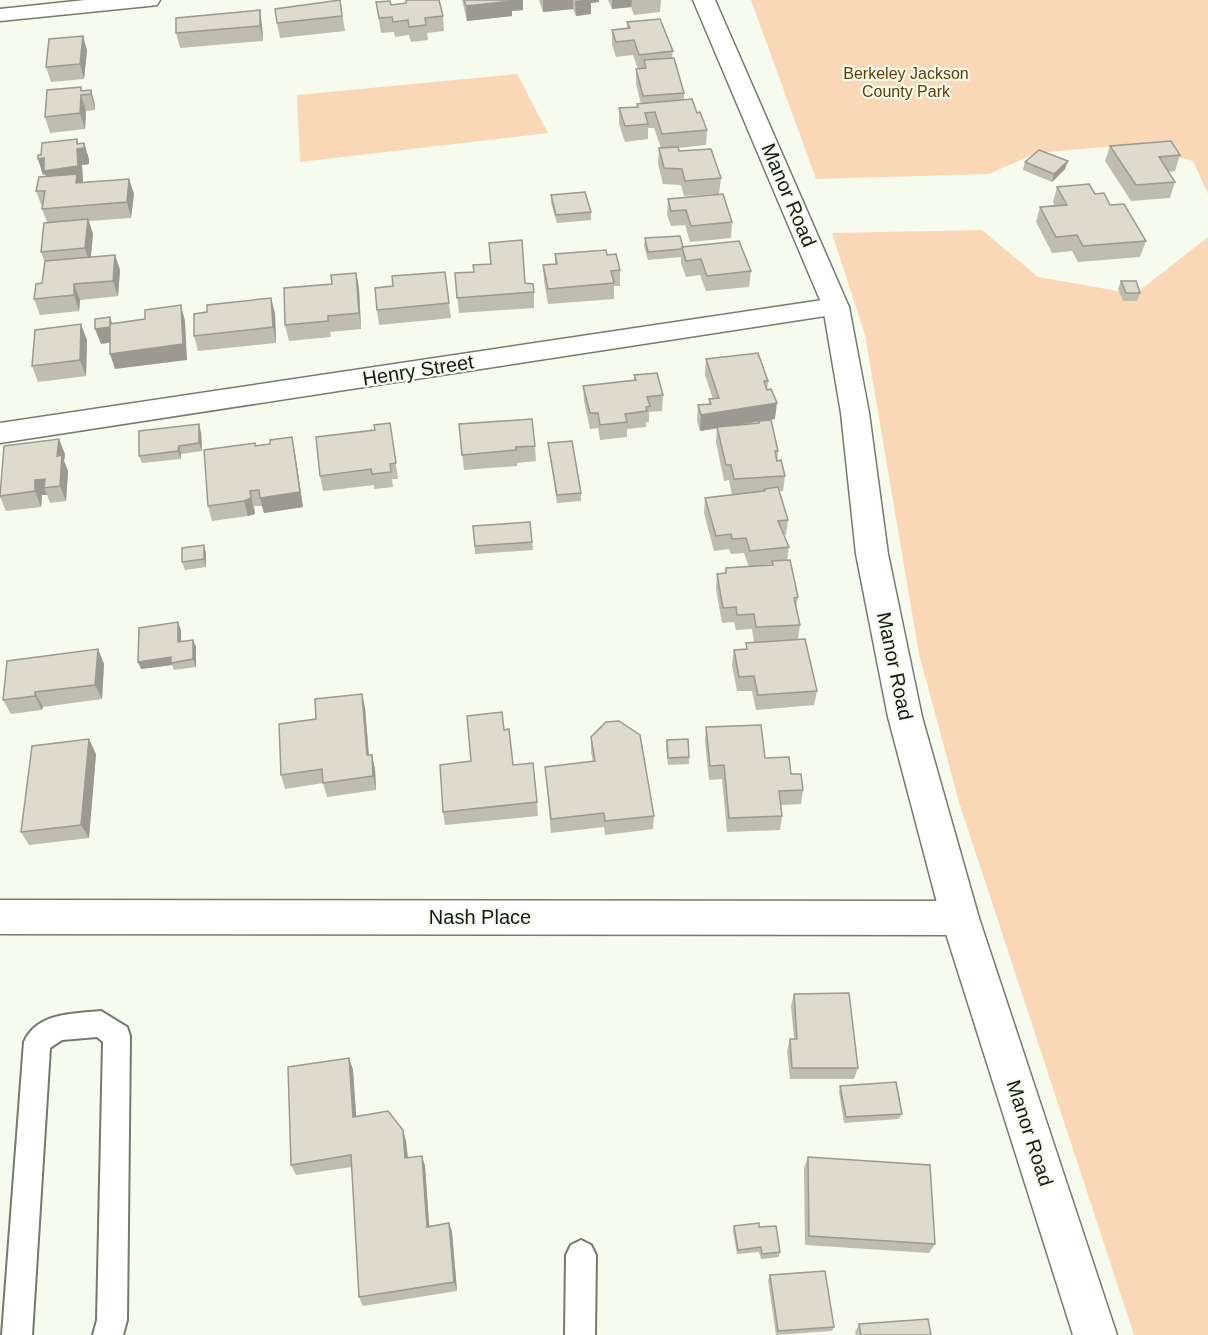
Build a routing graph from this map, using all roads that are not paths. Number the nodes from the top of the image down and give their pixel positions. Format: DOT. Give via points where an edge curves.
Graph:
graph roads {
  1 [pos="149,0"];
  2 [pos="704,0"];
  3 [pos="0,15"];
  4 [pos="836,307"];
  5 [pos="0,433"];
  6 [pos="0,917"];
  7 [pos="960,918"];
  8 [pos="581,1256"];
  9 [pos="17,1335"];
  10 [pos="108,1335"];
  11 [pos="580,1335"];
  12 [pos="1095,1335"];
  1 -- 3 [label="street"];
  2 -- 4 [label="street, Manor Road"];
  4 -- 5 [label="street, Henry Street"];
  4 -- 7 [label="street, Manor Road" via="879,589 905,717"];
  6 -- 7 [label="street, Nash Place"];
  7 -- 12 [label="street, Manor Road"];
  8 -- 11 [label="lane"];
  9 -- 10 [label="lane" via="37,1042 57,1028 101,1024 117,1036 112,1320"];
}
